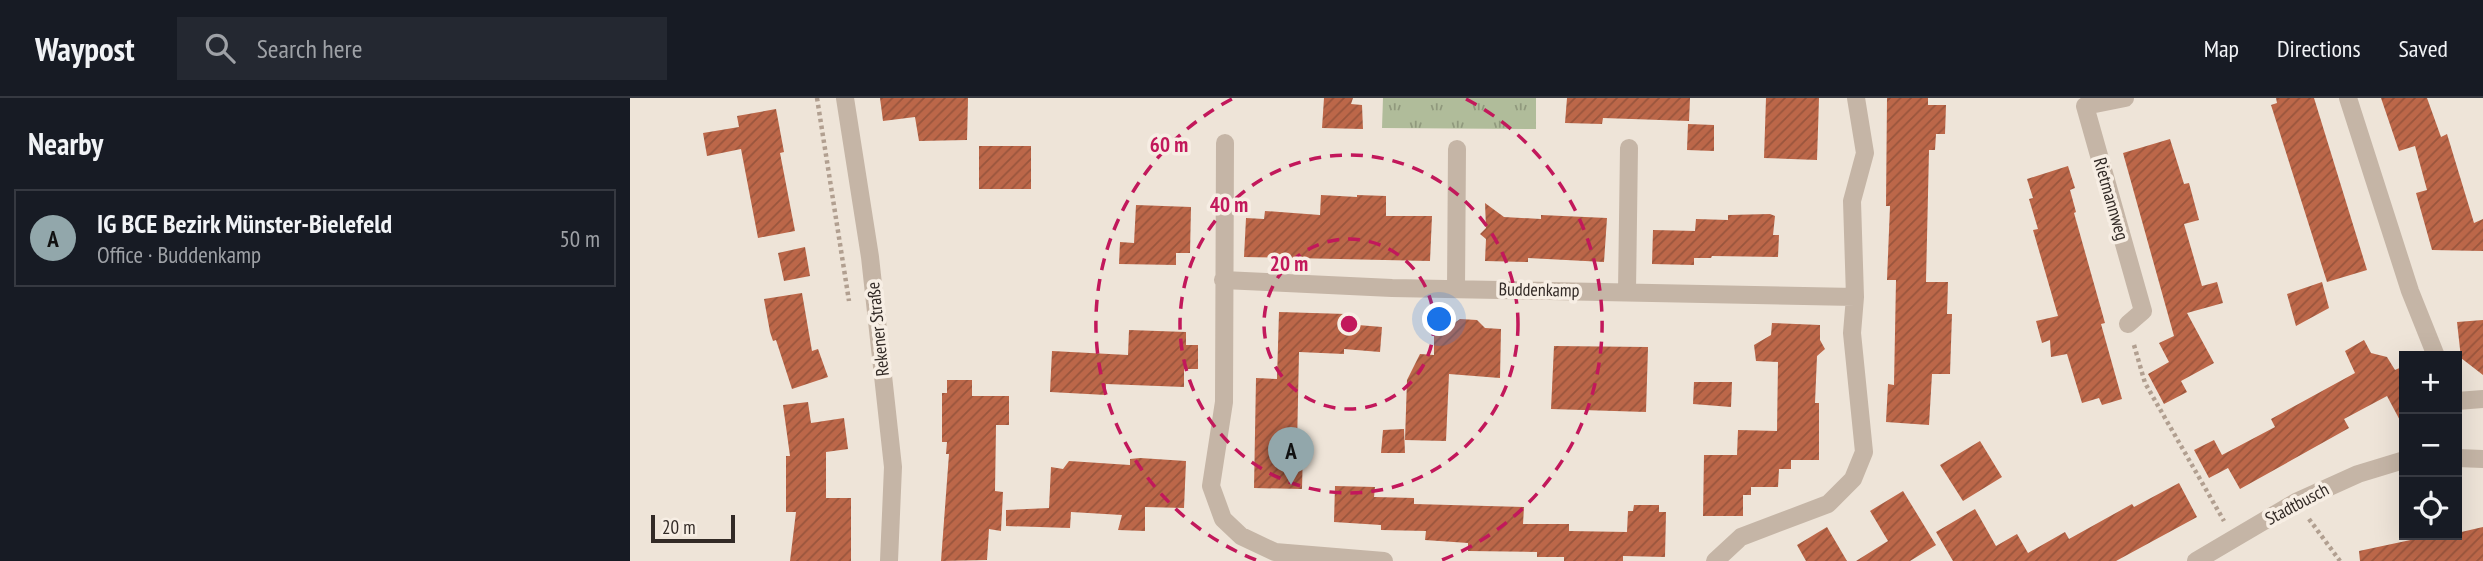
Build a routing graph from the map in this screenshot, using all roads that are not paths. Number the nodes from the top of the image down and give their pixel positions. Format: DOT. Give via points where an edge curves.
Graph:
graph roads {
  1 [pos="845,98"];
  2 [pos="1856,98"];
  3 [pos="2125,98"];
  4 [pos="2348,98"];
  5 [pos="1225,143"];
  6 [pos="1629,148"];
  7 [pos="1457,149"];
  8 [pos="1223,280"];
  9 [pos="1456,289"];
  10 [pos="1627,291"];
  11 [pos="1855,297"];
  12 [pos="2128,324"];
  13 [pos="2434,351"];
  14 [pos="2483,399"];
  15 [pos="2462,401"];
  16 [pos="2462,458"];
  17 [pos="2483,459"];
  18 [pos="2399,462"];
  19 [pos="889,561"];
  20 [pos="1384,561"];
  21 [pos="1714,561"];
  22 [pos="2196,561"];
  1 -- 19 [label="street, Rekener Straße" via="870,257 893,467"];
  2 -- 11 [label="street" via="1866,153 1852,201"];
  3 -- 12 [label="street, Rietmannweg" via="2085,106 2143,311"];
  4 -- 13 [label="street"];
  5 -- 8 [label="street"];
  6 -- 10 [label="street"];
  7 -- 9 [label="street"];
  8 -- 9 [label="street, Buddenkamp"];
  8 -- 20 [label="street" via="1224,402 1211,486 1223,519 1241,536 1275,552"];
  9 -- 10 [label="street, Buddenkamp"];
  10 -- 11 [label="street, Buddenkamp"];
  11 -- 21 [label="street" via="1852,333 1864,452 1853,479 1828,504 1741,537"];
  14 -- 15 [label="street"];
  16 -- 17 [label="street"];
  18 -- 22 [label="street, Stadtbusch" via="2296,502"];
}
